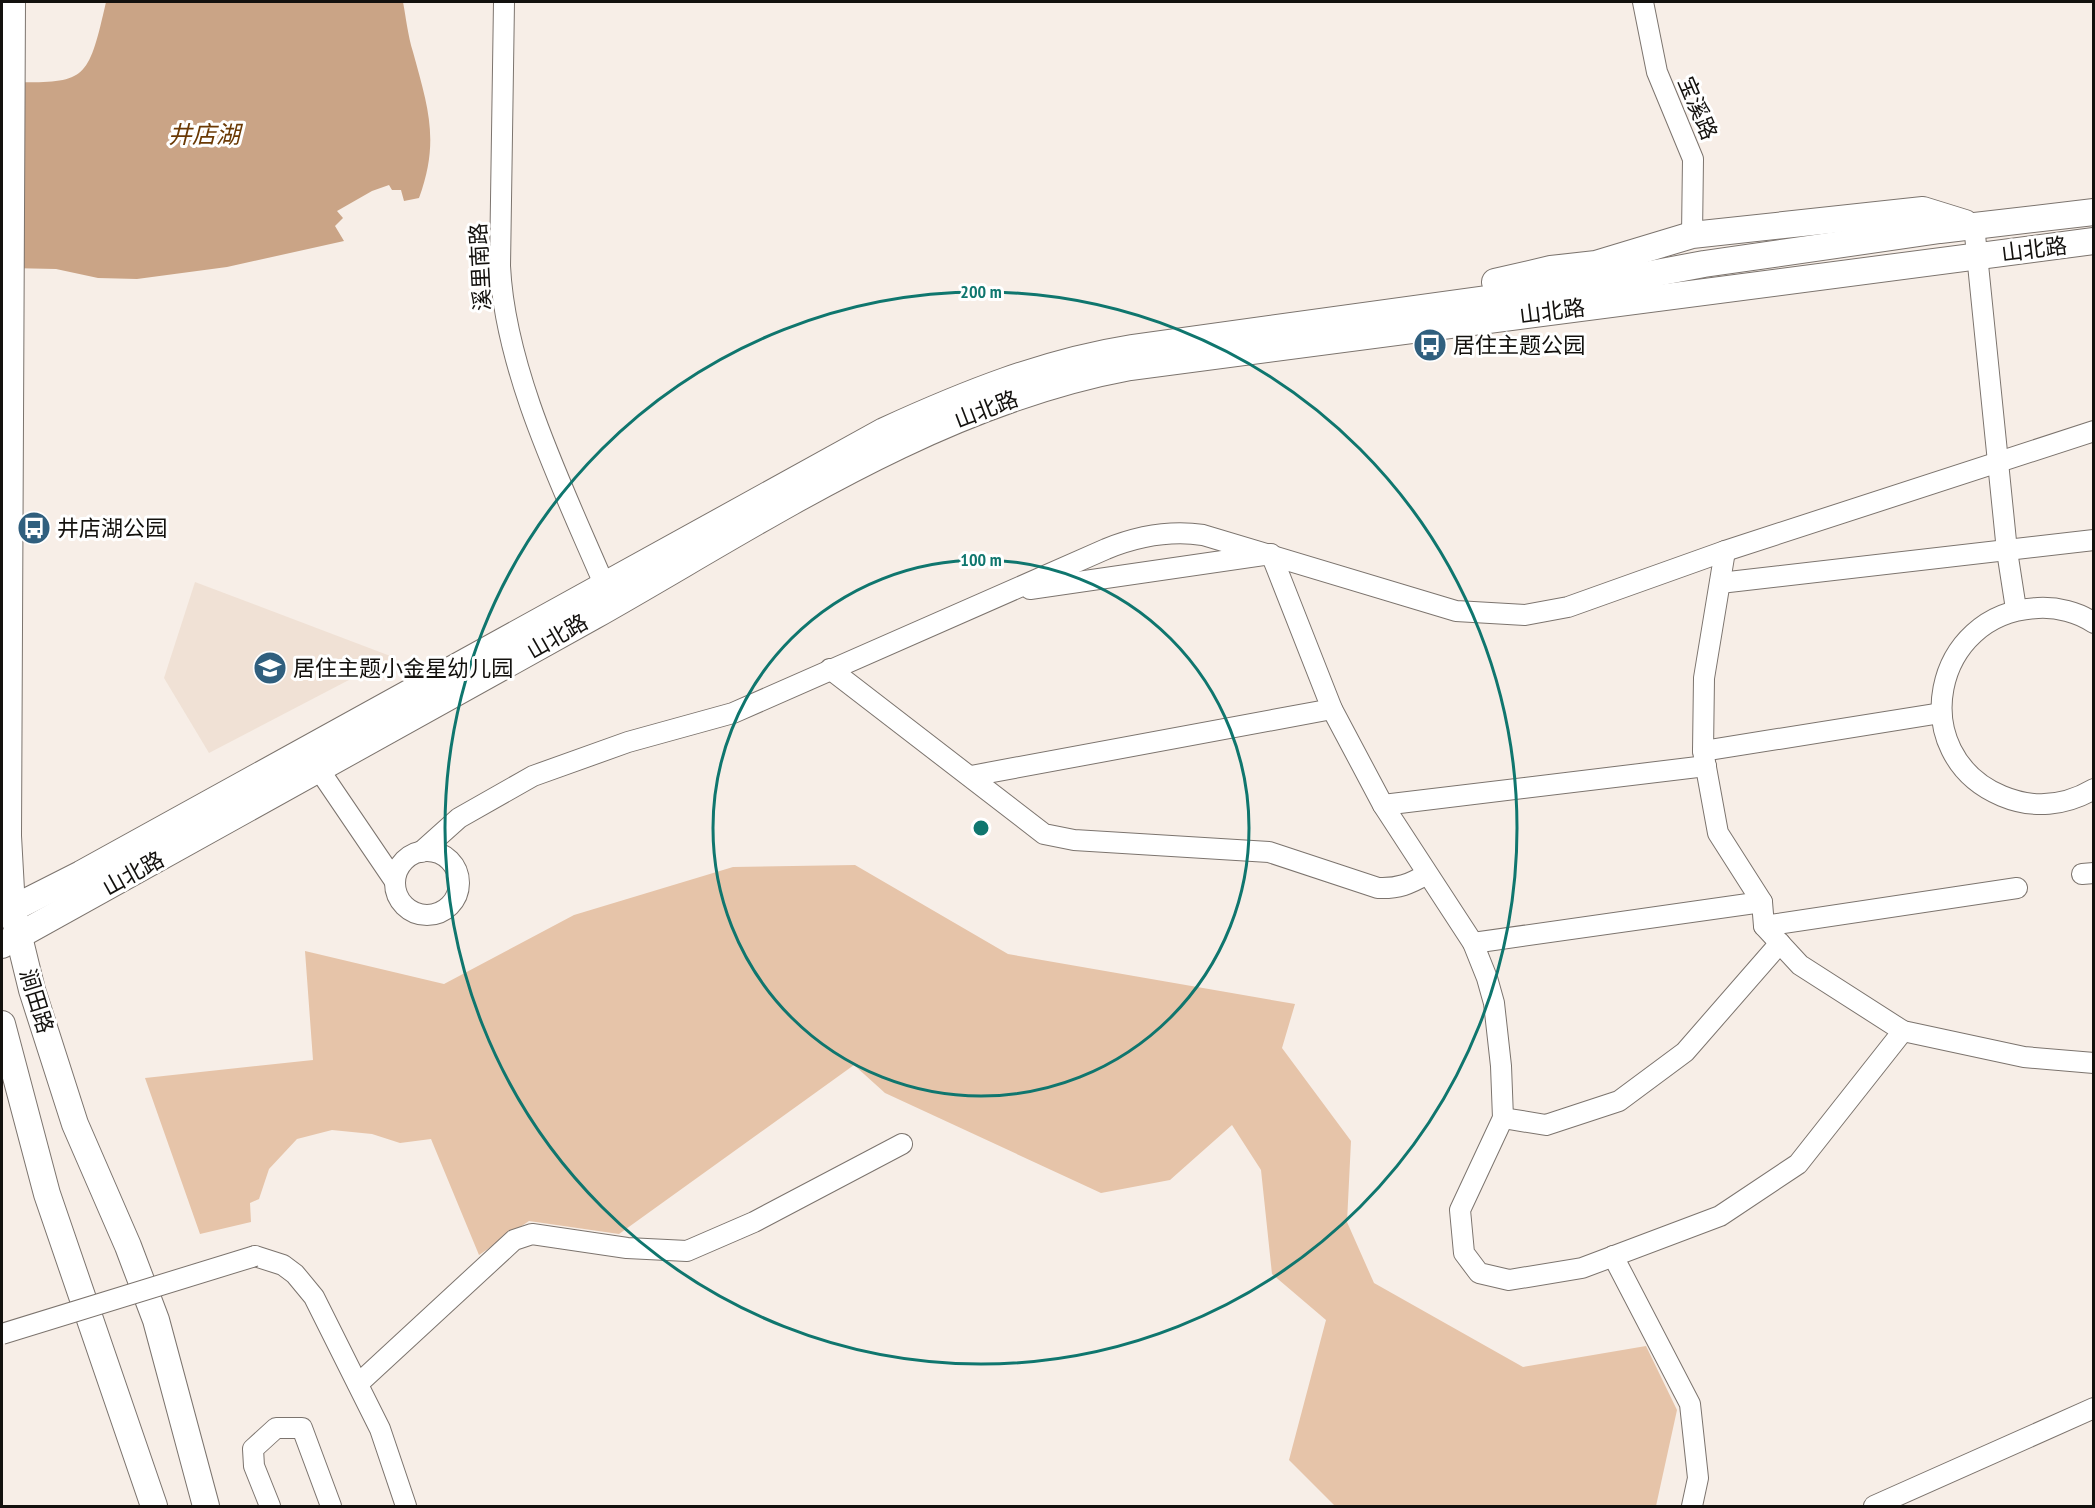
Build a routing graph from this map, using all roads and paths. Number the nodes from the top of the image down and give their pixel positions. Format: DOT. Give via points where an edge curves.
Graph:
graph roads {
  1 [pos="12,2"];
  2 [pos="504,2"];
  3 [pos="1643,2"];
  4 [pos="2094,212"];
  5 [pos="1974,225"];
  6 [pos="1692,235"];
  7 [pos="2094,241"];
  8 [pos="1978,256"];
  9 [pos="1352,316"];
  10 [pos="2094,431"];
  11 [pos="2000,462"];
  12 [pos="2094,540"];
  13 [pos="1725,551"];
  14 [pos="2007,551"];
  15 [pos="1271,554"];
  16 [pos="1720,583"];
  17 [pos="604,584"];
  18 [pos="1005,592"];
  19 [pos="2016,609"];
  20 [pos="2094,623"];
  21 [pos="830,669"];
  22 [pos="1332,709"];
  23 [pos="1941,714"];
  24 [pos="1704,759"];
  25 [pos="320,771"];
  26 [pos="971,777"];
  27 [pos="2094,789"];
  28 [pos="1383,805"];
  29 [pos="421,852"];
  30 [pos="1427,874"];
  31 [pos="394,880"];
  32 [pos="2017,888"];
  33 [pos="1762,902"];
  34 [pos="7,911"];
  35 [pos="1764,926"];
  36 [pos="10,941"];
  37 [pos="1473,942"];
  38 [pos="1780,943"];
  39 [pos="2,1024"];
  40 [pos="1903,1031"];
  41 [pos="2094,1063"];
  42 [pos="1503,1118"];
  43 [pos="902,1144"];
  44 [pos="1613,1256"];
  45 [pos="2,1334"];
  46 [pos="358,1384"];
  47 [pos="2094,1408"];
  48 [pos="154,1506"];
  49 [pos="206,1506"];
  50 [pos="270,1506"];
  51 [pos="331,1506"];
  52 [pos="406,1506"];
  53 [pos="1692,1506"];
  54 [pos="1874,1506"];
  1 -- 34 [label="main road, 涧田路"];
  2 -- 17 [label="street, 溪里南路" via="502,302 540,433"];
  3 -- 6 [label="street, 宝溪路" via="1657,72 1693,159"];
  4 -- 5 [label="main road, 山北路"];
  5 -- 6 [label="main road" via="1923,210"];
  5 -- 8 [label="street"];
  5 -- 9 [label="main road, 山北路" via="1704,264 1603,283"];
  6 -- 9 [label="main road" via="1596,264 1551,269"];
  7 -- 8 [label="main road, 山北路"];
  8 -- 11 [label="street"];
  8 -- 25 [label="main road, 山北路" via="1130,367 1042,389 956,420 832,481"];
  9 -- 17 [label="main road, 山北路" via="1111,351 1005,379 884,431"];
  10 -- 11 [label="street"];
  11 -- 13 [label="street"];
  11 -- 14 [label="street"];
  12 -- 14 [label="street"];
  13 -- 15 [label="street" via="1569,607 1507,615 1436,606"];
  13 -- 16 [label="street"];
  14 -- 16 [label="street"];
  14 -- 19 [label="street"];
  15 -- 18 [label="street"];
  15 -- 18 [label="street" via="1194,534 1148,535"];
  15 -- 22 [label="street"];
  16 -- 24 [label="street" via="1704,678"];
  17 -- 34 [label="main road, 山北路" via="81,874"];
  18 -- 21 [label="street"];
  19 -- 20 [label="street" via="2052,607"];
  19 -- 23 [label="street" via="1993,618 1971,635 1954,656 1943,682"];
  21 -- 26 [label="street"];
  21 -- 29 [label="street" via="733,713 628,742 533,776 459,818"];
  22 -- 26 [label="street"];
  22 -- 28 [label="street"];
  23 -- 24 [label="street"];
  23 -- 27 [label="street" via="1947,741 1962,768 1986,790 2016,802 2048,805 2079,798"];
  24 -- 28 [label="street"];
  24 -- 33 [label="street" via="1718,833"];
  25 -- 31 [label="street"];
  25 -- 36 [label="main road, 山北路"];
  26 -- 30 [label="street" via="1033,828 1057,838 1269,852 1378,888 1408,885"];
  28 -- 30 [label="street"];
  29 -- 31 [label="street" via="403,861"];
  29 -- 31 [label="street" via="441,855 456,870 458,891 446,908 437,913 416,913 399,900"];
  30 -- 37 [label="street"];
  32 -- 35 [label="street"];
  33 -- 35 [label="street"];
  33 -- 37 [label="street"];
  34 -- 36 [label="main road, 涧田路"];
  35 -- 38 [label="street"];
  36 -- 49 [label="main road, 涧田路" via="75,1124 156,1320"];
  37 -- 42 [label="street" via="1494,1003"];
  38 -- 40 [label="street" via="1800,965"];
  38 -- 42 [label="street" via="1685,1052 1619,1101 1546,1125"];
  39 -- 48 [label="main road, 涧田路" via="47,1194"];
  40 -- 41 [label="street" via="2024,1057"];
  40 -- 44 [label="street" via="1798,1164 1720,1216"];
  42 -- 44 [label="street" via="1460,1210 1464,1253 1479,1273 1509,1280 1582,1268"];
  43 -- 46 [label="street" via="754,1222 687,1251 627,1248 532,1234 514,1240"];
  44 -- 53 [label="street" via="1690,1404 1698,1478"];
  45 -- 46 [label="street, bridge" via="255,1256 283,1266 305,1284"];
  46 -- 52 [label="street" via="380,1429"];
  47 -- 54 [label="street"];
  50 -- 51 [label="street" via="254,1466 253,1449 276,1428 302,1428"];
}
